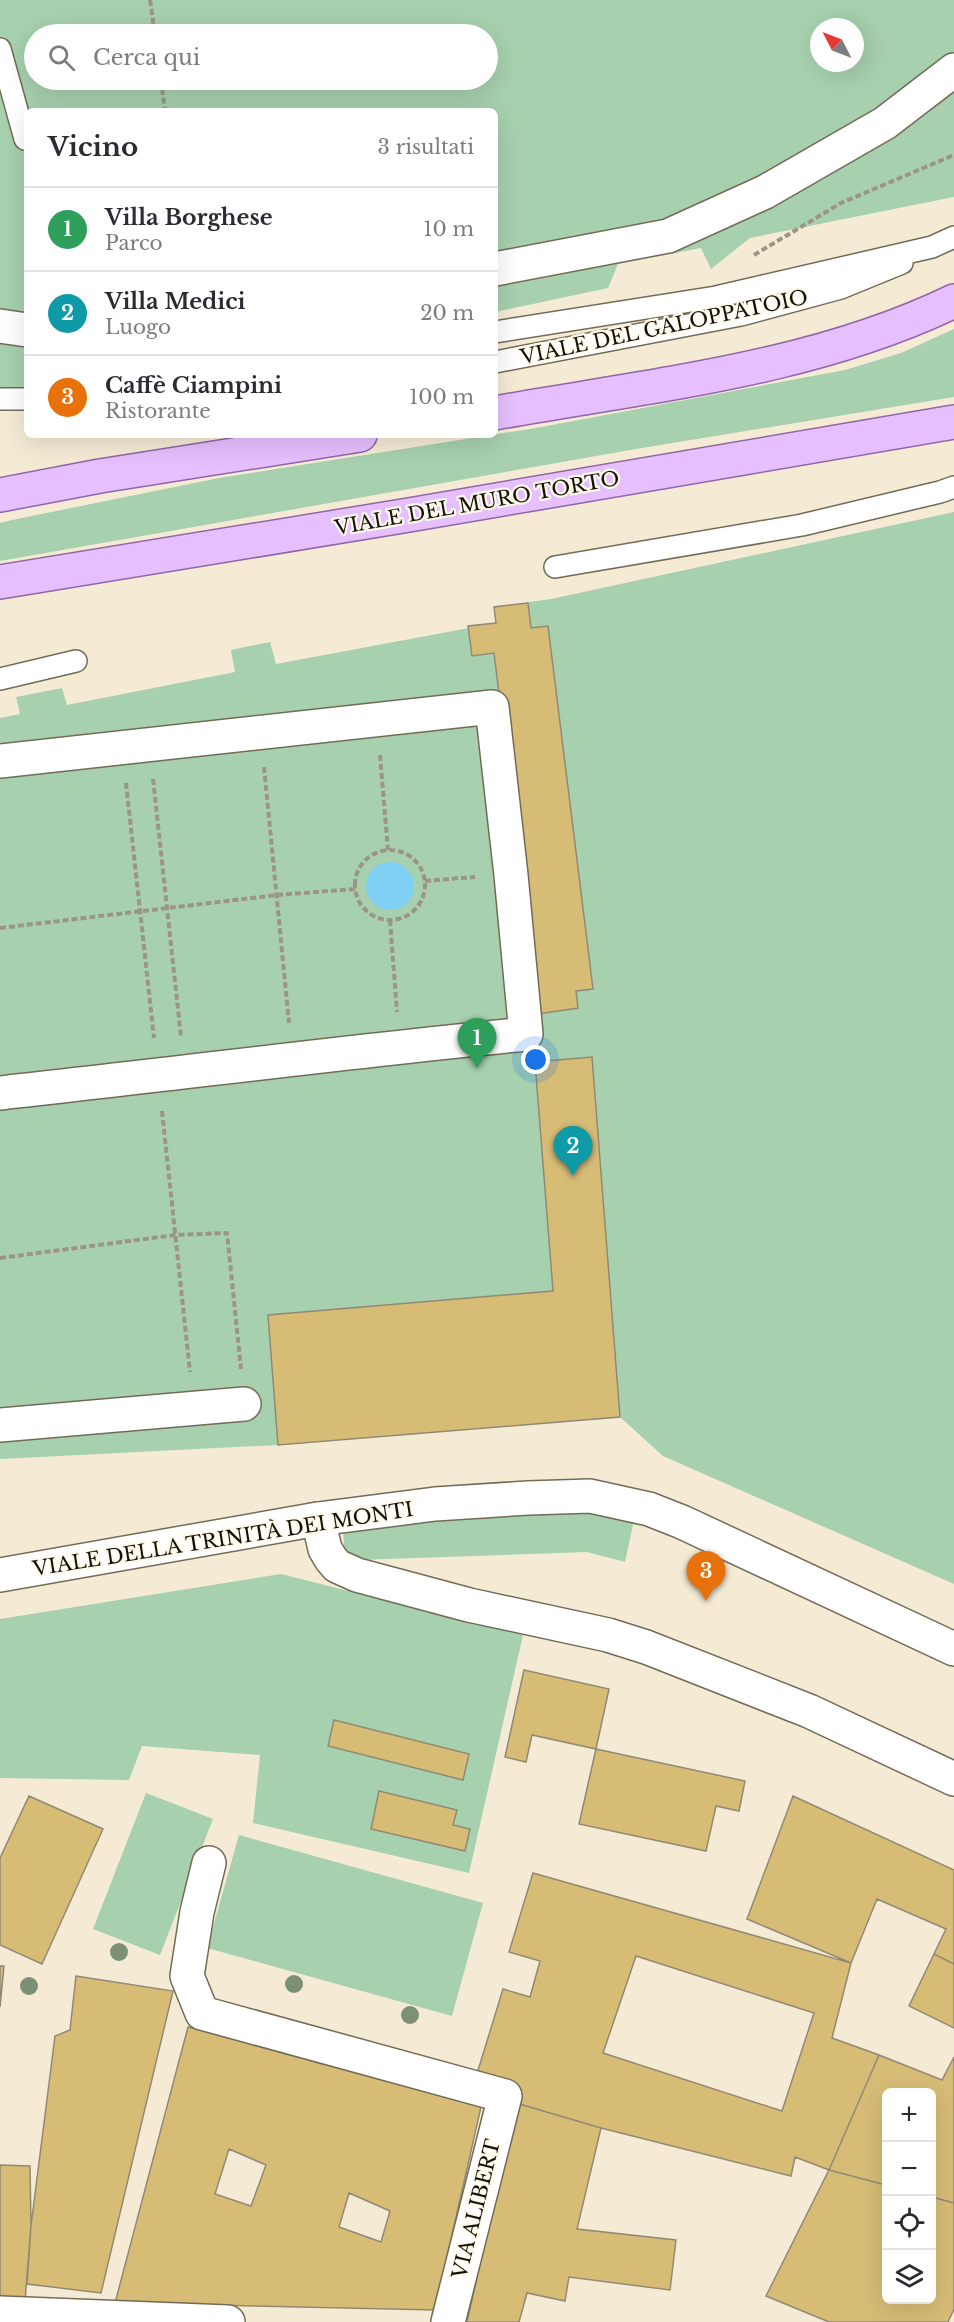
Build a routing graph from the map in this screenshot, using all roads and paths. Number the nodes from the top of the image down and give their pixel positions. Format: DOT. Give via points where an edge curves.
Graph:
graph roads {
  1 [pos="150,0"];
  2 [pos="154,24"];
  3 [pos="0,49"];
  4 [pos="954,70"];
  5 [pos="162,90"];
  6 [pos="165,108"];
  7 [pos="24,135"];
  8 [pos="954,155"];
  9 [pos="954,237"];
  10 [pos="932,247"];
  11 [pos="746,259"];
  12 [pos="498,267"];
  13 [pos="954,302"];
  14 [pos="0,326"];
  15 [pos="24,330"];
  16 [pos="498,332"];
  17 [pos="498,361"];
  18 [pos="0,399"];
  19 [pos="24,399"];
  20 [pos="498,411"];
  21 [pos="954,422"];
  22 [pos="341,438"];
  23 [pos="954,487"];
  24 [pos="0,495"];
  25 [pos="555,567"];
  26 [pos="0,582"];
  27 [pos="76,662"];
  28 [pos="0,679"];
  29 [pos="377,720"];
  30 [pos="260,733"];
  31 [pos="149,744"];
  32 [pos="0,761"];
  33 [pos="388,850"];
  34 [pos="511,875"];
  35 [pos="425,881"];
  36 [pos="355,889"];
  37 [pos="277,895"];
  38 [pos="167,909"];
  39 [pos="390,920"];
  40 [pos="0,928"];
  41 [pos="399,1046"];
  42 [pos="292,1060"];
  43 [pos="185,1072"];
  44 [pos="0,1093"];
  45 [pos="0,1258"];
  46 [pos="244,1404"];
  47 [pos="0,1425"];
  48 [pos="318,1519"];
  49 [pos="0,1575"];
  50 [pos="954,1649"];
  51 [pos="954,1779"];
  52 [pos="209,1863"];
  53 [pos="0,2313"];
  54 [pos="228,2322"];
  55 [pos="448,2322"];
  1 -- 2 [label="path"];
  3 -- 7 [label="lane"];
  4 -- 12 [label="street" via="885,123 765,192 668,236"];
  5 -- 6 [label="path"];
  8 -- 11 [label="path" via="841,203"];
  9 -- 10 [label="lane, VIALE DEL GALOPPATOIO"];
  10 -- 16 [label="lane, VIALE DEL GALOPPATOIO" via="716,297"];
  10 -- 17 [label="lane, VIALE DEL GALOPPATOIO" via="862,281 777,306"];
  13 -- 20 [label="main road" via="847,343 797,357"];
  14 -- 15 [label="street"];
  18 -- 19 [label="lane"];
  21 -- 26 [label="main road, VIALE DEL MURO TORTO"];
  22 -- 24 [label="main road"];
  23 -- 25 [label="lane" via="802,525"];
  27 -- 28 [label="lane"];
  29 -- 30 [label="street"];
  29 -- 33 [label="path"];
  29 -- 34 [label="street" via="492,707"];
  30 -- 31 [label="street"];
  30 -- 37 [label="path"];
  31 -- 32 [label="street"];
  31 -- 38 [label="path"];
  33 -- 35 [label="path" via="408,855"];
  33 -- 36 [label="path" via="368,858 360,867"];
  34 -- 35 [label="path"];
  34 -- 41 [label="street" via="526,1034"];
  35 -- 39 [label="path" via="424,893 412,912"];
  36 -- 37 [label="path"];
  36 -- 39 [label="path" via="370,914"];
  37 -- 38 [label="path"];
  37 -- 42 [label="path"];
  38 -- 40 [label="path"];
  38 -- 43 [label="path"];
  39 -- 41 [label="path"];
  41 -- 42 [label="street"];
  42 -- 43 [label="street"];
  43 -- 44 [label="street"];
  45 -- 46 [label="path" via="175,1235 227,1233"];
  46 -- 47 [label="street"];
  48 -- 49 [label="street, VIALE DELLA TRINITÀ DEI MONTI"];
  48 -- 50 [label="street, VIALE DELLA TRINITÀ DEI MONTI" via="435,1504 528,1498 590,1496 620,1501 682,1522"];
  48 -- 51 [label="street" via="331,1559 357,1575 646,1647 809,1711"];
  52 -- 55 [label="street, VIA ALIBERT" via="187,1977 202,2013 505,2096"];
  53 -- 54 [label="street"];
}
